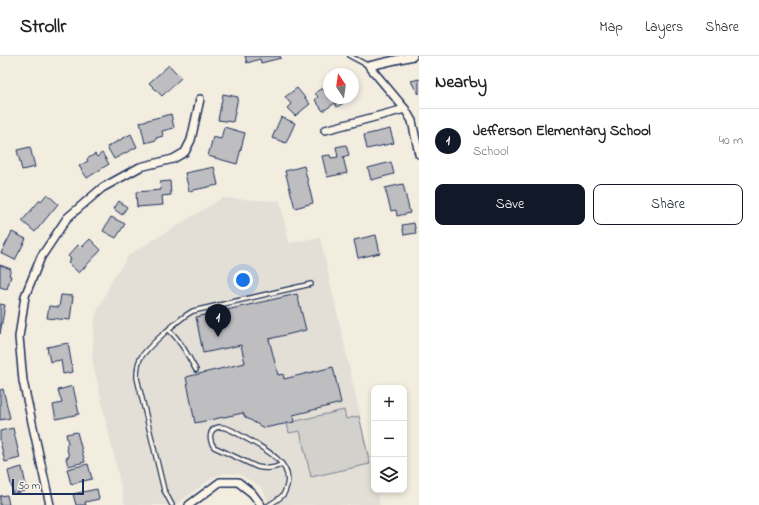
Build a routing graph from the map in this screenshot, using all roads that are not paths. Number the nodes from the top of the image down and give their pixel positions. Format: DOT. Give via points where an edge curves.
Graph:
graph roads {
  1 [pos="350,56"];
  2 [pos="413,56"];
  3 [pos="369,66"];
  4 [pos="200,99"];
  5 [pos="405,109"];
  6 [pos="325,130"];
  7 [pos="419,154"];
  8 [pos="311,284"];
  9 [pos="169,330"];
  10 [pos="196,370"];
  11 [pos="282,464"];
  12 [pos="50,505"];
  13 [pos="172,505"];
  14 [pos="189,505"];
  15 [pos="261,505"];
  16 [pos="269,505"];
  1 -- 3 [label="lane"];
  2 -- 3 [label="street"];
  3 -- 5 [label="street"];
  4 -- 12 [label="street" via="191,140 185,152 173,159 140,167 102,188 67,218 41,257 25,296 19,337 23,382"];
  5 -- 6 [label="street"];
  5 -- 7 [label="street" via="412,121"];
  8 -- 9 [label="lane" via="193,311"];
  9 -- 10 [label="lane" via="175,335"];
  9 -- 13 [label="lane" via="140,359 137,378 164,490"];
  11 -- 11 [label="lane" via="278,458 226,428 218,427 211,433 210,438 214,447 257,467 276,467"];
  11 -- 16 [label="lane" via="288,481 284,495"];
  14 -- 15 [label="street" via="220,482 238,482 252,493"];
}
